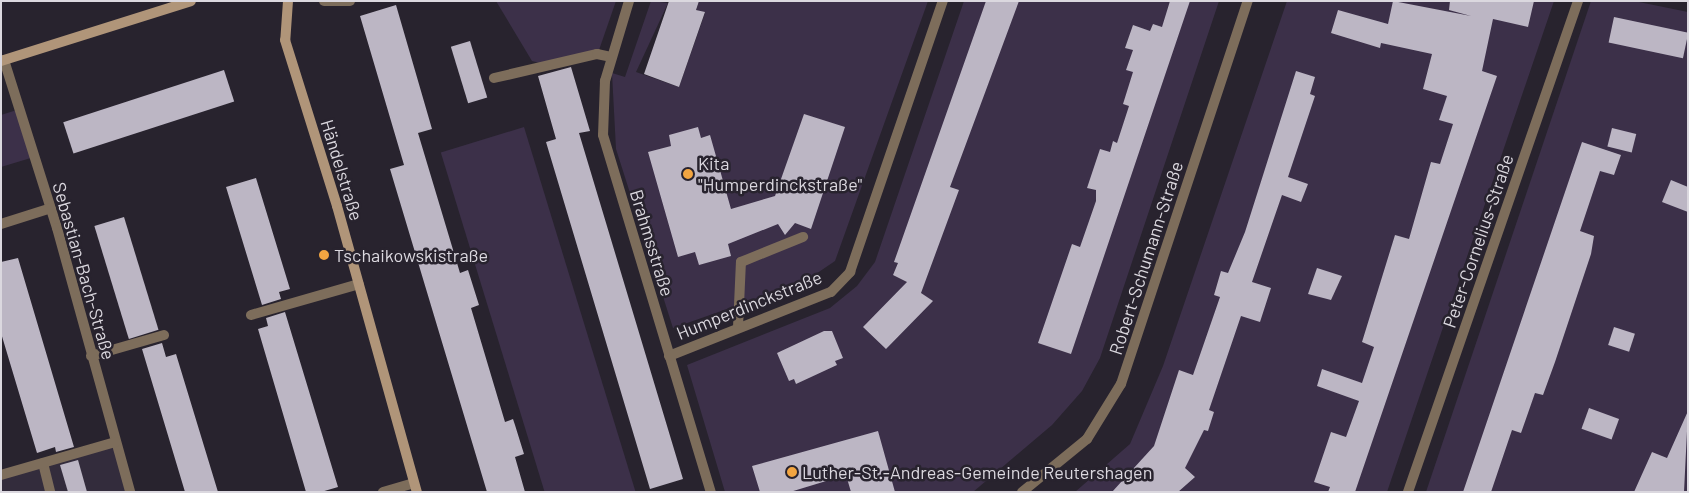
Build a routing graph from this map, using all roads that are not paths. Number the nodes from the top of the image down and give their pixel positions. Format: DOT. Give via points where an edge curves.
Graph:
graph roads {
  1 [pos="191,1"];
  2 [pos="288,1"];
  3 [pos="324,1"];
  4 [pos="350,1"];
  5 [pos="629,1"];
  6 [pos="943,1"];
  7 [pos="1248,1"];
  8 [pos="1578,1"];
  9 [pos="611,57"];
  10 [pos="3,61"];
  11 [pos="494,78"];
  12 [pos="51,208"];
  13 [pos="1,224"];
  14 [pos="803,237"];
  15 [pos="359,284"];
  16 [pos="251,315"];
  17 [pos="738,327"];
  18 [pos="164,335"];
  19 [pos="91,356"];
  20 [pos="669,356"];
  21 [pos="115,442"];
  22 [pos="43,463"];
  23 [pos="1,475"];
  24 [pos="415,488"];
  25 [pos="50,492"];
  26 [pos="130,492"];
  27 [pos="383,492"];
  28 [pos="711,492"];
  29 [pos="1022,492"];
  30 [pos="1408,492"];
  1 -- 10 [label="street"];
  2 -- 15 [label="street, Händelstraße" via="285,40"];
  3 -- 4 [label="street"];
  5 -- 9 [label="street, Brahmsstraße"];
  6 -- 17 [label="street, Humperdinckstraße" via="850,272 831,292"];
  7 -- 29 [label="street, Robert-Schumann-Straße" via="1121,384 1087,439"];
  8 -- 30 [label="street, Peter-Cornelius-Straße"];
  9 -- 11 [label="street" via="597,54"];
  9 -- 20 [label="street, Brahmsstraße" via="601,106 603,135"];
  10 -- 12 [label="street, Sebastian-Bach-Straße"];
  12 -- 13 [label="street"];
  12 -- 19 [label="street, Sebastian-Bach-Straße"];
  14 -- 17 [label="street" via="741,262"];
  15 -- 16 [label="street"];
  15 -- 24 [label="street, Händelstraße"];
  17 -- 20 [label="street, Humperdinckstraße"];
  18 -- 19 [label="street"];
  19 -- 21 [label="street, Sebastian-Bach-Straße"];
  20 -- 28 [label="street, Brahmsstraße"];
  21 -- 22 [label="street"];
  21 -- 26 [label="street, Sebastian-Bach-Straße"];
  22 -- 23 [label="street"];
  22 -- 25 [label="street"];
  24 -- 27 [label="street"];
}
